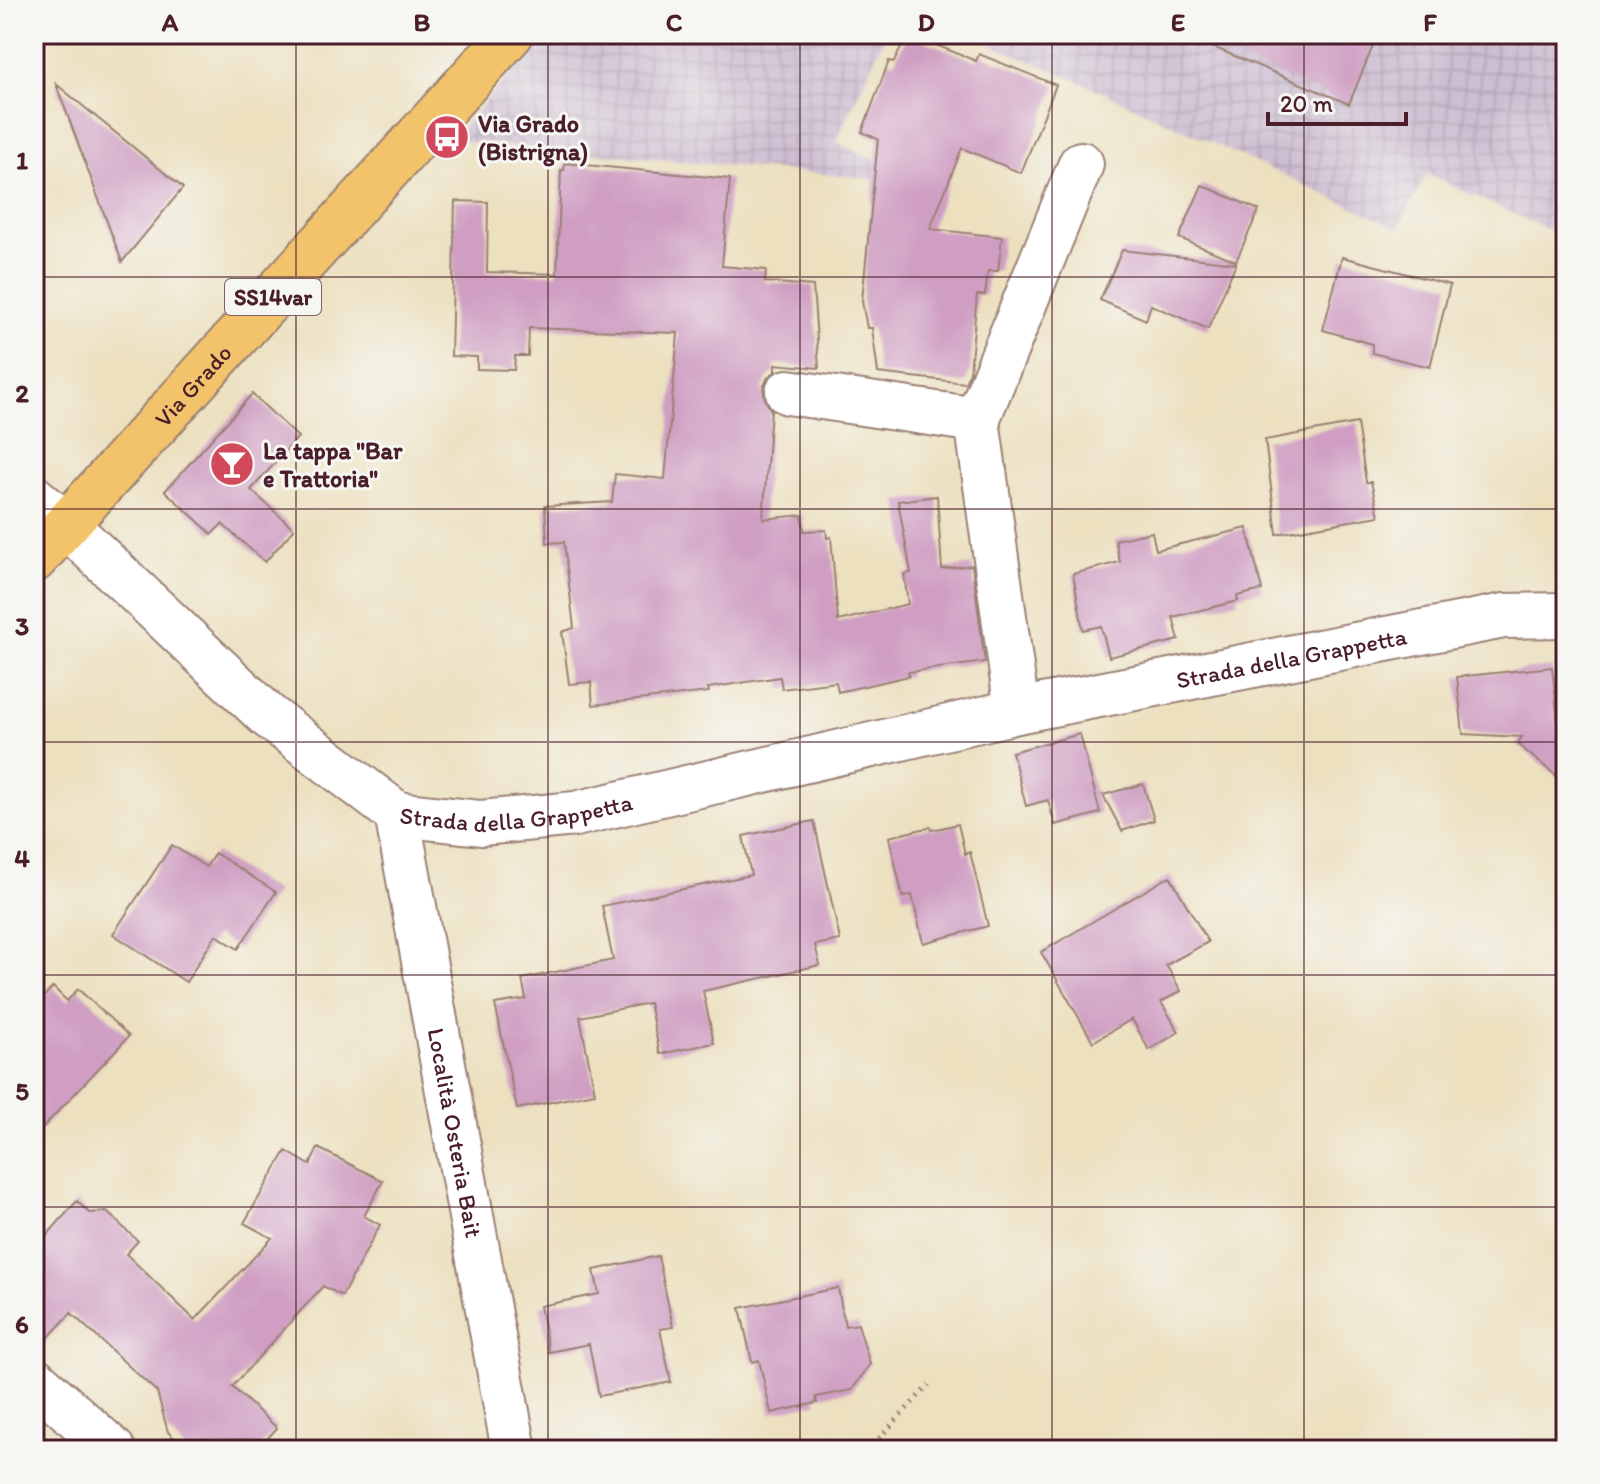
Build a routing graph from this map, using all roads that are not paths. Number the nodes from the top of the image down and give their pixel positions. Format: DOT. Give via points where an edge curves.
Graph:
graph roads {
  1 [pos="511,34"];
  2 [pos="1081,164"];
  3 [pos="788,392"];
  4 [pos="977,420"];
  5 [pos="50,512"];
  6 [pos="34,560"];
  7 [pos="1566,615"];
  8 [pos="1017,711"];
  9 [pos="397,814"];
  10 [pos="34,1379"];
  11 [pos="113,1450"];
  12 [pos="514,1450"];
  1 -- 5 [label="main road, Via Grado / SS14var"];
  2 -- 4 [label="street"];
  3 -- 4 [label="street"];
  4 -- 8 [label="street"];
  5 -- 6 [label="main road, Via Grado / SS14var"];
  5 -- 9 [label="street, Strada della Grappetta" via="267,715"];
  7 -- 8 [label="street, Strada della Grappetta" via="1504,616"];
  8 -- 9 [label="street, Strada della Grappetta" via="575,814 481,823"];
  9 -- 12 [label="street, Località Osteria Bait"];
  10 -- 11 [label="street"];
}
